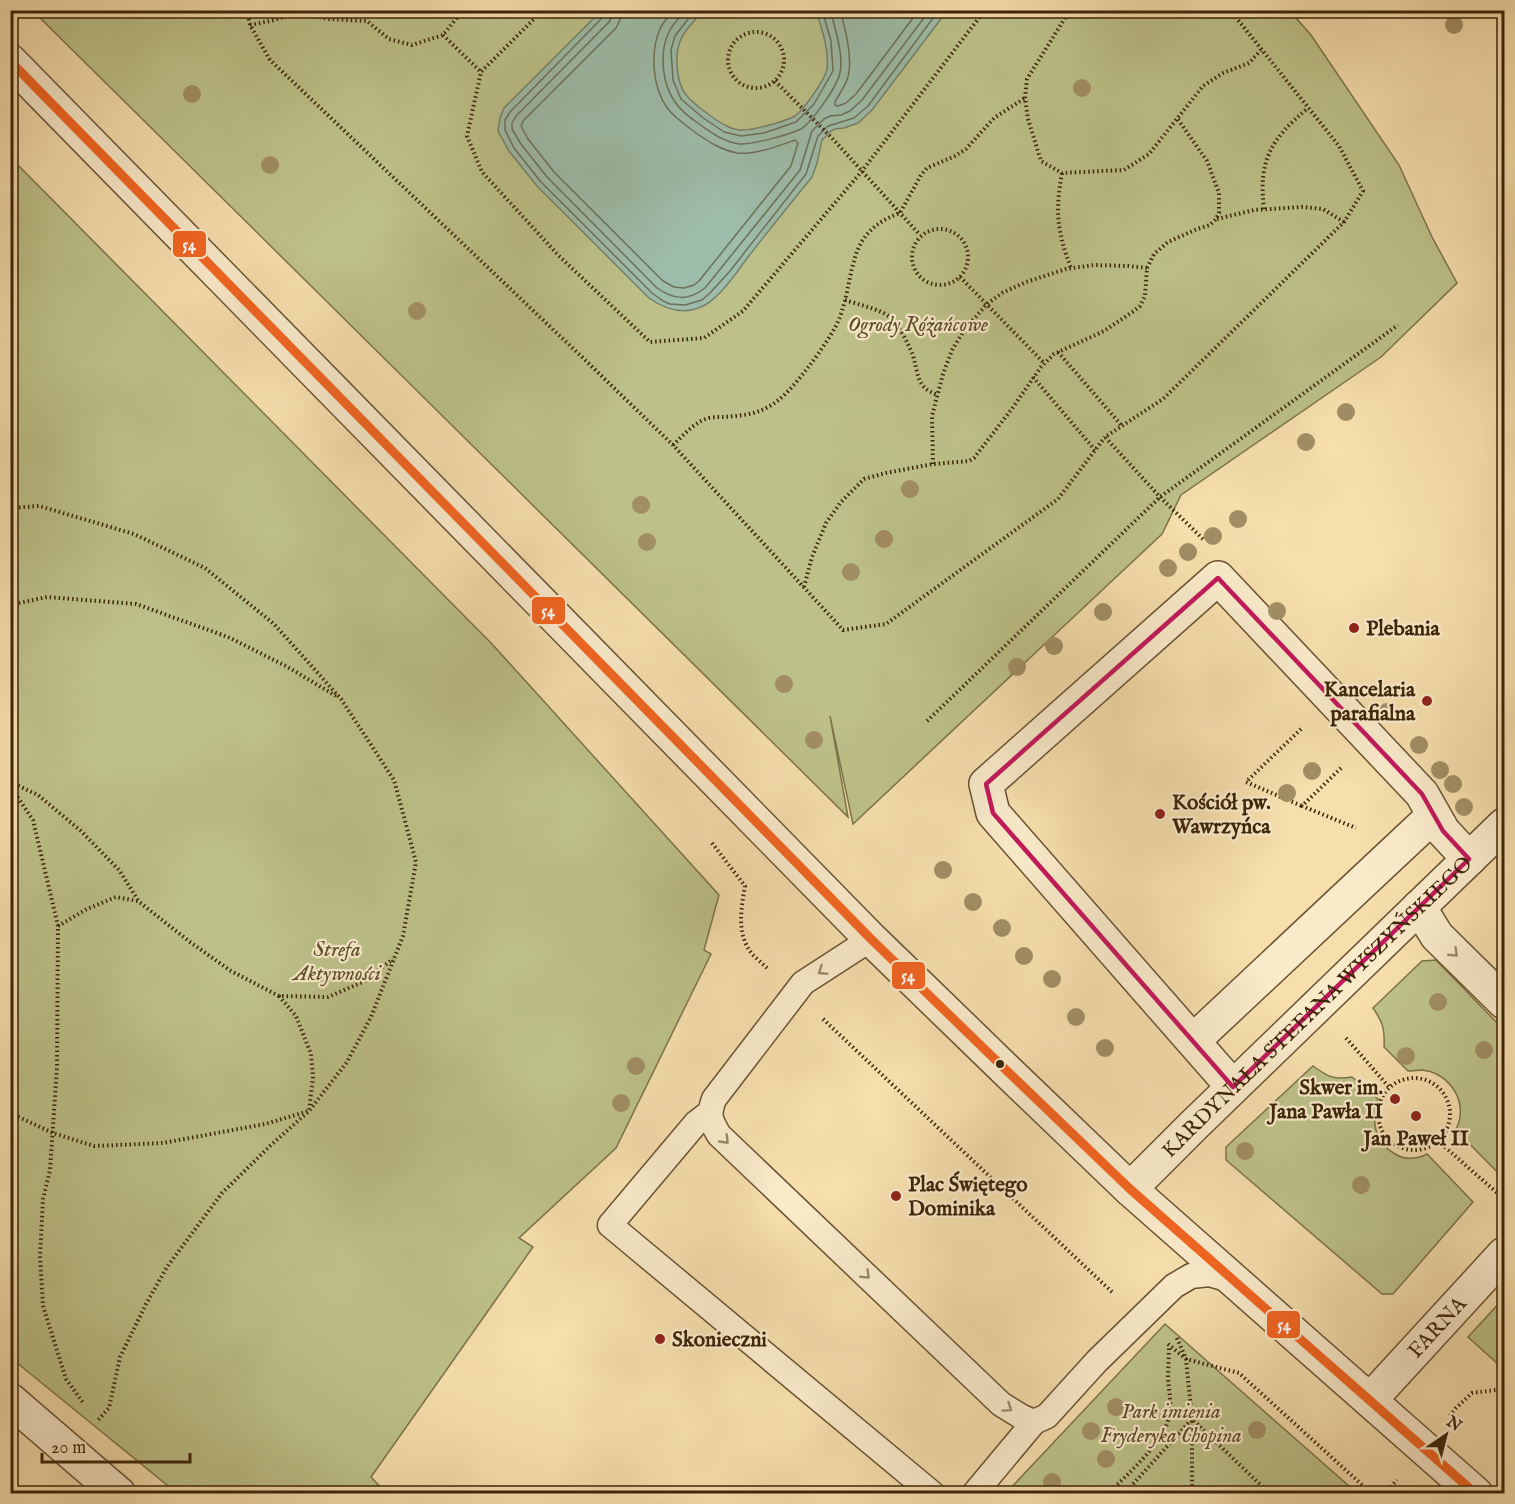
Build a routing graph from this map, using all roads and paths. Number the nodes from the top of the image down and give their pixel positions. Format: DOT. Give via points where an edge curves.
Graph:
graph roads {
  1 [pos="247,10"];
  2 [pos="463,10"];
  3 [pos="543,10"];
  4 [pos="985,10"];
  5 [pos="1070,10"];
  6 [pos="1230,10"];
  7 [pos="250,25"];
  8 [pos="443,35"];
  9 [pos="1261,50"];
  10 [pos="20,71"];
  11 [pos="481,72"];
  12 [pos="775,81"];
  13 [pos="1025,98"];
  14 [pos="1308,108"];
  15 [pos="1177,118"];
  16 [pos="862,171"];
  17 [pos="1062,173"];
  18 [pos="1264,209"];
  19 [pos="900,213"];
  20 [pos="1216,219"];
  21 [pos="1344,222"];
  22 [pos="920,235"];
  23 [pos="1071,268"];
  24 [pos="1147,268"];
  25 [pos="960,277"];
  26 [pos="845,300"];
  27 [pos="987,304"];
  28 [pos="1398,325"];
  29 [pos="1058,352"];
  30 [pos="1044,363"];
  31 [pos="1033,377"];
  32 [pos="938,395"];
  33 [pos="1122,426"];
  34 [pos="1105,437"];
  35 [pos="673,445"];
  36 [pos="1095,450"];
  37 [pos="933,464"];
  38 [pos="1160,497"];
  39 [pos="10,508"];
  40 [pos="1218,578"];
  41 [pos="804,587"];
  42 [pos="10,604"];
  43 [pos="1332,698"];
  44 [pos="340,699"];
  45 [pos="927,720"];
  46 [pos="1371,738"];
  47 [pos="10,784"];
  48 [pos="1302,806"];
  49 [pos="1434,815"];
  50 [pos="1504,825"];
  51 [pos="1401,846"];
  52 [pos="1469,859"];
  53 [pos="745,886"];
  54 [pos="138,901"];
  55 [pos="1419,907"];
  56 [pos="58,926"];
  57 [pos="871,939"];
  58 [pos="395,958"];
  59 [pos="768,968"];
  60 [pos="279,996"];
  61 [pos="1504,1002"];
  62 [pos="817,1013"];
  63 [pos="1341,1031"];
  64 [pos="1193,1041"];
  65 [pos="1233,1087"];
  66 [pos="1389,1087"];
  67 [pos="309,1111"];
  68 [pos="10,1113"];
  69 [pos="709,1113"];
  70 [pos="53,1133"];
  71 [pos="1438,1141"];
  72 [pos="1130,1189"];
  73 [pos="1504,1199"];
  74 [pos="1504,1254"];
  75 [pos="1234,1281"];
  76 [pos="1119,1299"];
  77 [pos="1174,1333"];
  78 [pos="1160,1338"];
  79 [pos="1169,1345"];
  80 [pos="1186,1359"];
  81 [pos="1504,1389"];
  82 [pos="10,1400"];
  83 [pos="1370,1400"];
  84 [pos="1456,1408"];
  85 [pos="1192,1419"];
  86 [pos="1034,1422"];
  87 [pos="1398,1478"];
  88 [pos="119,1494"];
  89 [pos="933,1494"];
  90 [pos="974,1494"];
  91 [pos="1108,1494"];
  92 [pos="1124,1494"];
  93 [pos="1192,1494"];
  94 [pos="1270,1494"];
  95 [pos="1372,1494"];
  96 [pos="1385,1494"];
  97 [pos="1476,1494"];
  1 -- 7 [label="path"];
  2 -- 8 [label="path"];
  3 -- 11 [label="path"];
  4 -- 16 [label="path"];
  5 -- 13 [label="path" via="1027,79"];
  6 -- 9 [label="path"];
  7 -- 8 [label="path" via="296,12 367,21 388,39 412,45"];
  7 -- 35 [label="path" via="270,60"];
  8 -- 11 [label="path"];
  9 -- 14 [label="path"];
  9 -- 15 [label="path" via="1249,63 1203,86"];
  10 -- 57 [label="street"];
  11 -- 16 [label="path" via="467,136 482,172 559,256 650,342 704,338 743,311"];
  12 -- 12 [label="path" via="784,64 774,38 756,32 738,39 728,53 729,69 738,82 753,88"];
  12 -- 16 [label="path"];
  13 -- 17 [label="path" via="1041,161"];
  13 -- 19 [label="path" via="994,118 966,149 927,168"];
  14 -- 18 [label="path" via="1285,129 1266,158 1262,176"];
  14 -- 21 [label="path" via="1339,146 1363,191"];
  15 -- 17 [label="path" via="1149,154 1124,170"];
  15 -- 20 [label="path" via="1207,162 1219,193"];
  16 -- 19 [label="path"];
  17 -- 23 [label="path" via="1057,212"];
  18 -- 20 [label="path"];
  18 -- 21 [label="path" via="1323,209"];
  19 -- 22 [label="path"];
  19 -- 26 [label="path" via="885,218 860,244"];
  20 -- 24 [label="path" via="1168,242 1154,254"];
  21 -- 33 [label="path" via="1163,399"];
  22 -- 25 [label="path" via="944,228 960,237 969,254"];
  22 -- 25 [label="path" via="913,245 911,259 924,281 949,284"];
  23 -- 24 [label="path"];
  23 -- 27 [label="path" via="1026,282"];
  24 -- 29 [label="path" via="1145,296 1140,306 1104,331"];
  25 -- 27 [label="path"];
  26 -- 32 [label="path" via="891,318 912,352 923,387"];
  26 -- 35 [label="path" via="830,333 787,393 750,414 709,418 693,425"];
  27 -- 30 [label="path"];
  27 -- 32 [label="path" via="952,350"];
  28 -- 38 [label="path"];
  29 -- 30 [label="path"];
  29 -- 33 [label="path"];
  30 -- 31 [label="path"];
  31 -- 36 [label="path"];
  31 -- 37 [label="path" via="975,458"];
  32 -- 37 [label="path" via="932,416"];
  33 -- 34 [label="path"];
  34 -- 36 [label="path"];
  34 -- 38 [label="path"];
  35 -- 41 [label="path"];
  36 -- 41 [label="path" via="1058,499 886,624 843,630"];
  37 -- 41 [label="path" via="864,479 826,523"];
  38 -- 40 [label="path" via="1220,556"];
  38 -- 45 [label="path"];
  39 -- 44 [label="path" via="39,506 134,534 205,568 274,624"];
  40 -- 43 [label="street"];
  40 -- 64 [label="street" via="986,784 993,813"];
  42 -- 44 [label="path" via="47,597 136,604 228,637"];
  43 -- 46 [label="street"];
  43 -- 48 [label="path" via="1246,782"];
  44 -- 58 [label="path" via="394,780 416,862 403,936"];
  46 -- 48 [label="path"];
  46 -- 49 [label="street" via="1422,794"];
  47 -- 54 [label="path" via="38,795 81,831 119,870"];
  47 -- 56 [label="path" via="33,820"];
  48 -- 51 [label="path"];
  49 -- 51 [label="street"];
  49 -- 52 [label="street"];
  50 -- 52 [label="street, KARDYNAŁA STEFANA WYSZYŃSKIEGO"];
  51 -- 64 [label="street"];
  52 -- 55 [label="street, KARDYNAŁA STEFANA WYSZYŃSKIEGO"];
  53 -- 59 [label="path" via="741,932 752,954"];
  54 -- 56 [label="path" via="116,897"];
  54 -- 60 [label="path" via="231,971"];
  55 -- 61 [label="street, one-way" via="1437,936"];
  55 -- 65 [label="street, KARDYNAŁA STEFANA WYSZYŃSKIEGO"];
  56 -- 70 [label="path"];
  57 -- 69 [label="lane, one-way" via="803,983 714,1099"];
  57 -- 72 [label="street"];
  58 -- 60 [label="path" via="363,982 328,997"];
  58 -- 67 [label="path" via="347,1062"];
  60 -- 67 [label="path" via="296,1016 311,1054 314,1077"];
  62 -- 76 [label="path"];
  63 -- 66 [label="path"];
  64 -- 65 [label="street"];
  65 -- 72 [label="street, KARDYNAŁA STEFANA WYSZYŃSKIEGO"];
  66 -- 71 [label="path" via="1380,1100 1377,1116 1382,1132 1408,1150 1424,1149"];
  66 -- 71 [label="path" via="1403,1079 1419,1078 1435,1084 1446,1096 1448,1127"];
  67 -- 70 [label="path" via="265,1124 163,1143 94,1146"];
  67 -- 70 [label="path" via="222,1193 167,1267 120,1357 109,1408 96,1421 66,1379 43,1306 43,1199"];
  68 -- 70 [label="path"];
  69 -- 86 [label="lane, one-way" via="724,1140 1001,1404"];
  69 -- 89 [label="lane" via="696,1123 610,1225"];
  71 -- 73 [label="path"];
  72 -- 75 [label="street"];
  74 -- 83 [label="street, FARNA"];
  75 -- 83 [label="street"];
  75 -- 86 [label="lane" via="1209,1274 1191,1276 1174,1286 1047,1416"];
  77 -- 80 [label="path"];
  78 -- 79 [label="path"];
  79 -- 80 [label="path"];
  79 -- 91 [label="path" via="1171,1401 1166,1427"];
  80 -- 85 [label="path"];
  80 -- 95 [label="path" via="1239,1373"];
  81 -- 84 [label="path" via="1472,1393"];
  82 -- 88 [label="street"];
  83 -- 97 [label="street"];
  85 -- 92 [label="path"];
  85 -- 93 [label="path"];
  85 -- 94 [label="path"];
  86 -- 90 [label="lane"];
  87 -- 96 [label="path"];
}
